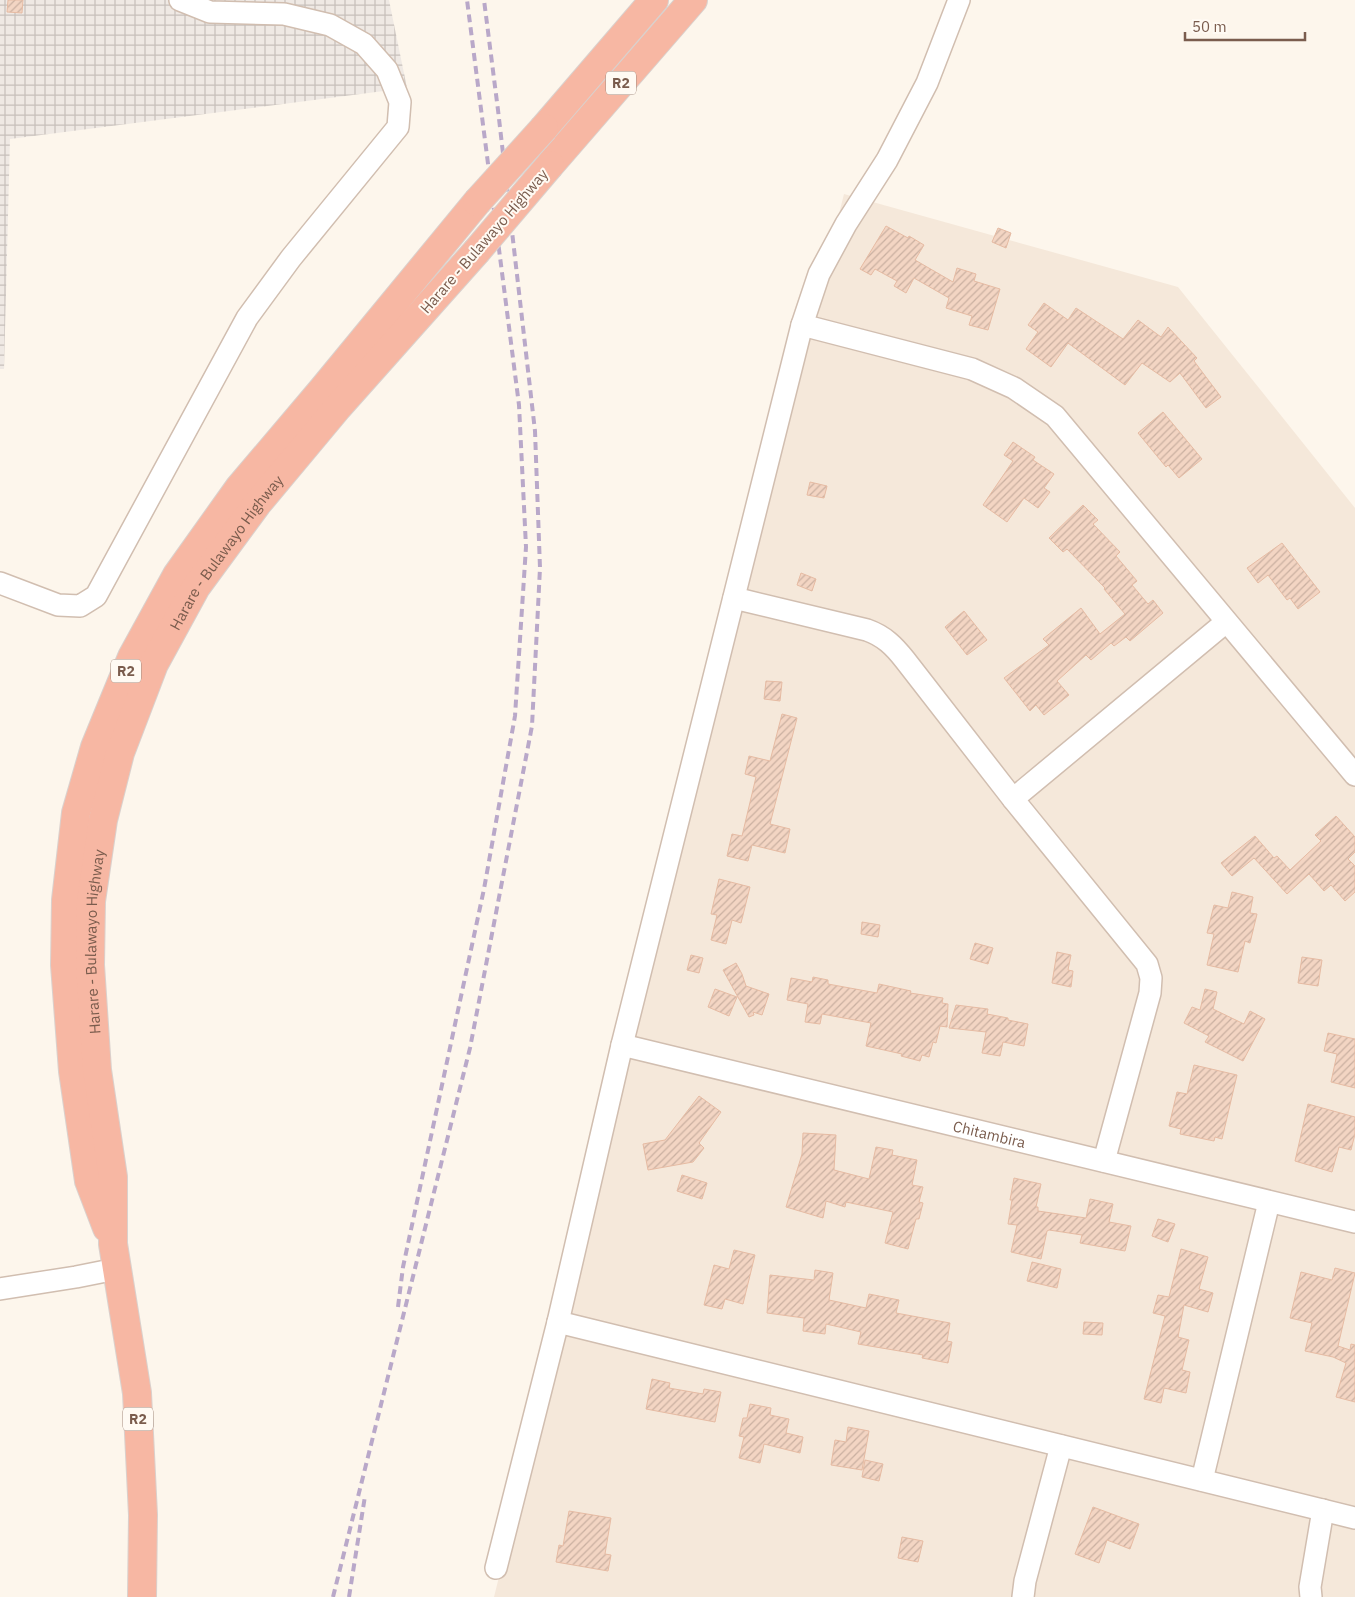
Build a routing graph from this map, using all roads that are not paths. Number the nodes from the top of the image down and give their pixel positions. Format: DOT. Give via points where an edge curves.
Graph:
graph roads {
  1 [pos="180,0"];
  2 [pos="654,0"];
  3 [pos="693,0"];
  4 [pos="959,0"];
  5 [pos="802,325"];
  6 [pos="0,582"];
  7 [pos="734,598"];
  8 [pos="1226,622"];
  9 [pos="1355,774"];
  10 [pos="1013,799"];
  11 [pos="622,1045"];
  12 [pos="1104,1161"];
  13 [pos="1269,1202"];
  14 [pos="1355,1222"];
  15 [pos="115,1256"];
  16 [pos="0,1289"];
  17 [pos="558,1322"];
  18 [pos="1061,1446"];
  19 [pos="1202,1480"];
  20 [pos="1323,1510"];
  21 [pos="1355,1518"];
  22 [pos="496,1568"];
  23 [pos="142,1597"];
  24 [pos="1023,1597"];
  25 [pos="1311,1597"];
  1 -- 6 [label="street" via="210,12 294,16 330,25 364,44 387,70 400,102 398,127 291,258 247,318 96,596 80,606 58,605"];
  2 -- 15 [label="highway, Harare - Bulawayo Highway / R2, bridge" via="476,202 239,488 177,575 132,657 96,747 76,812 66,900 65,965 73,1071 89,1181"];
  3 -- 15 [label="highway, Harare - Bulawayo Highway / R2, bridge" via="257,504 196,587 154,664 120,753 103,820 91,901 90,956 97,1070 113,1177"];
  4 -- 5 [label="street" via="927,83 887,160 846,224 820,274"];
  5 -- 7 [label="street"];
  5 -- 8 [label="street" via="972,369 1014,388 1055,416"];
  7 -- 10 [label="street" via="867,630 889,641"];
  7 -- 11 [label="street"];
  8 -- 9 [label="street"];
  8 -- 10 [label="street"];
  10 -- 12 [label="street" via="1147,964 1151,978 1150,993"];
  11 -- 12 [label="street, Chitambira"];
  11 -- 17 [label="street"];
  12 -- 13 [label="street, Chitambira"];
  13 -- 14 [label="street, Chitambira"];
  13 -- 19 [label="street"];
  15 -- 16 [label="street" via="76,1277"];
  15 -- 23 [label="highway, Harare - Bulawayo Highway / R2" via="137,1393 143,1515"];
  17 -- 18 [label="street"];
  17 -- 22 [label="street"];
  18 -- 19 [label="street"];
  18 -- 24 [label="street"];
  19 -- 20 [label="street"];
  20 -- 21 [label="street"];
  20 -- 25 [label="street"];
}
